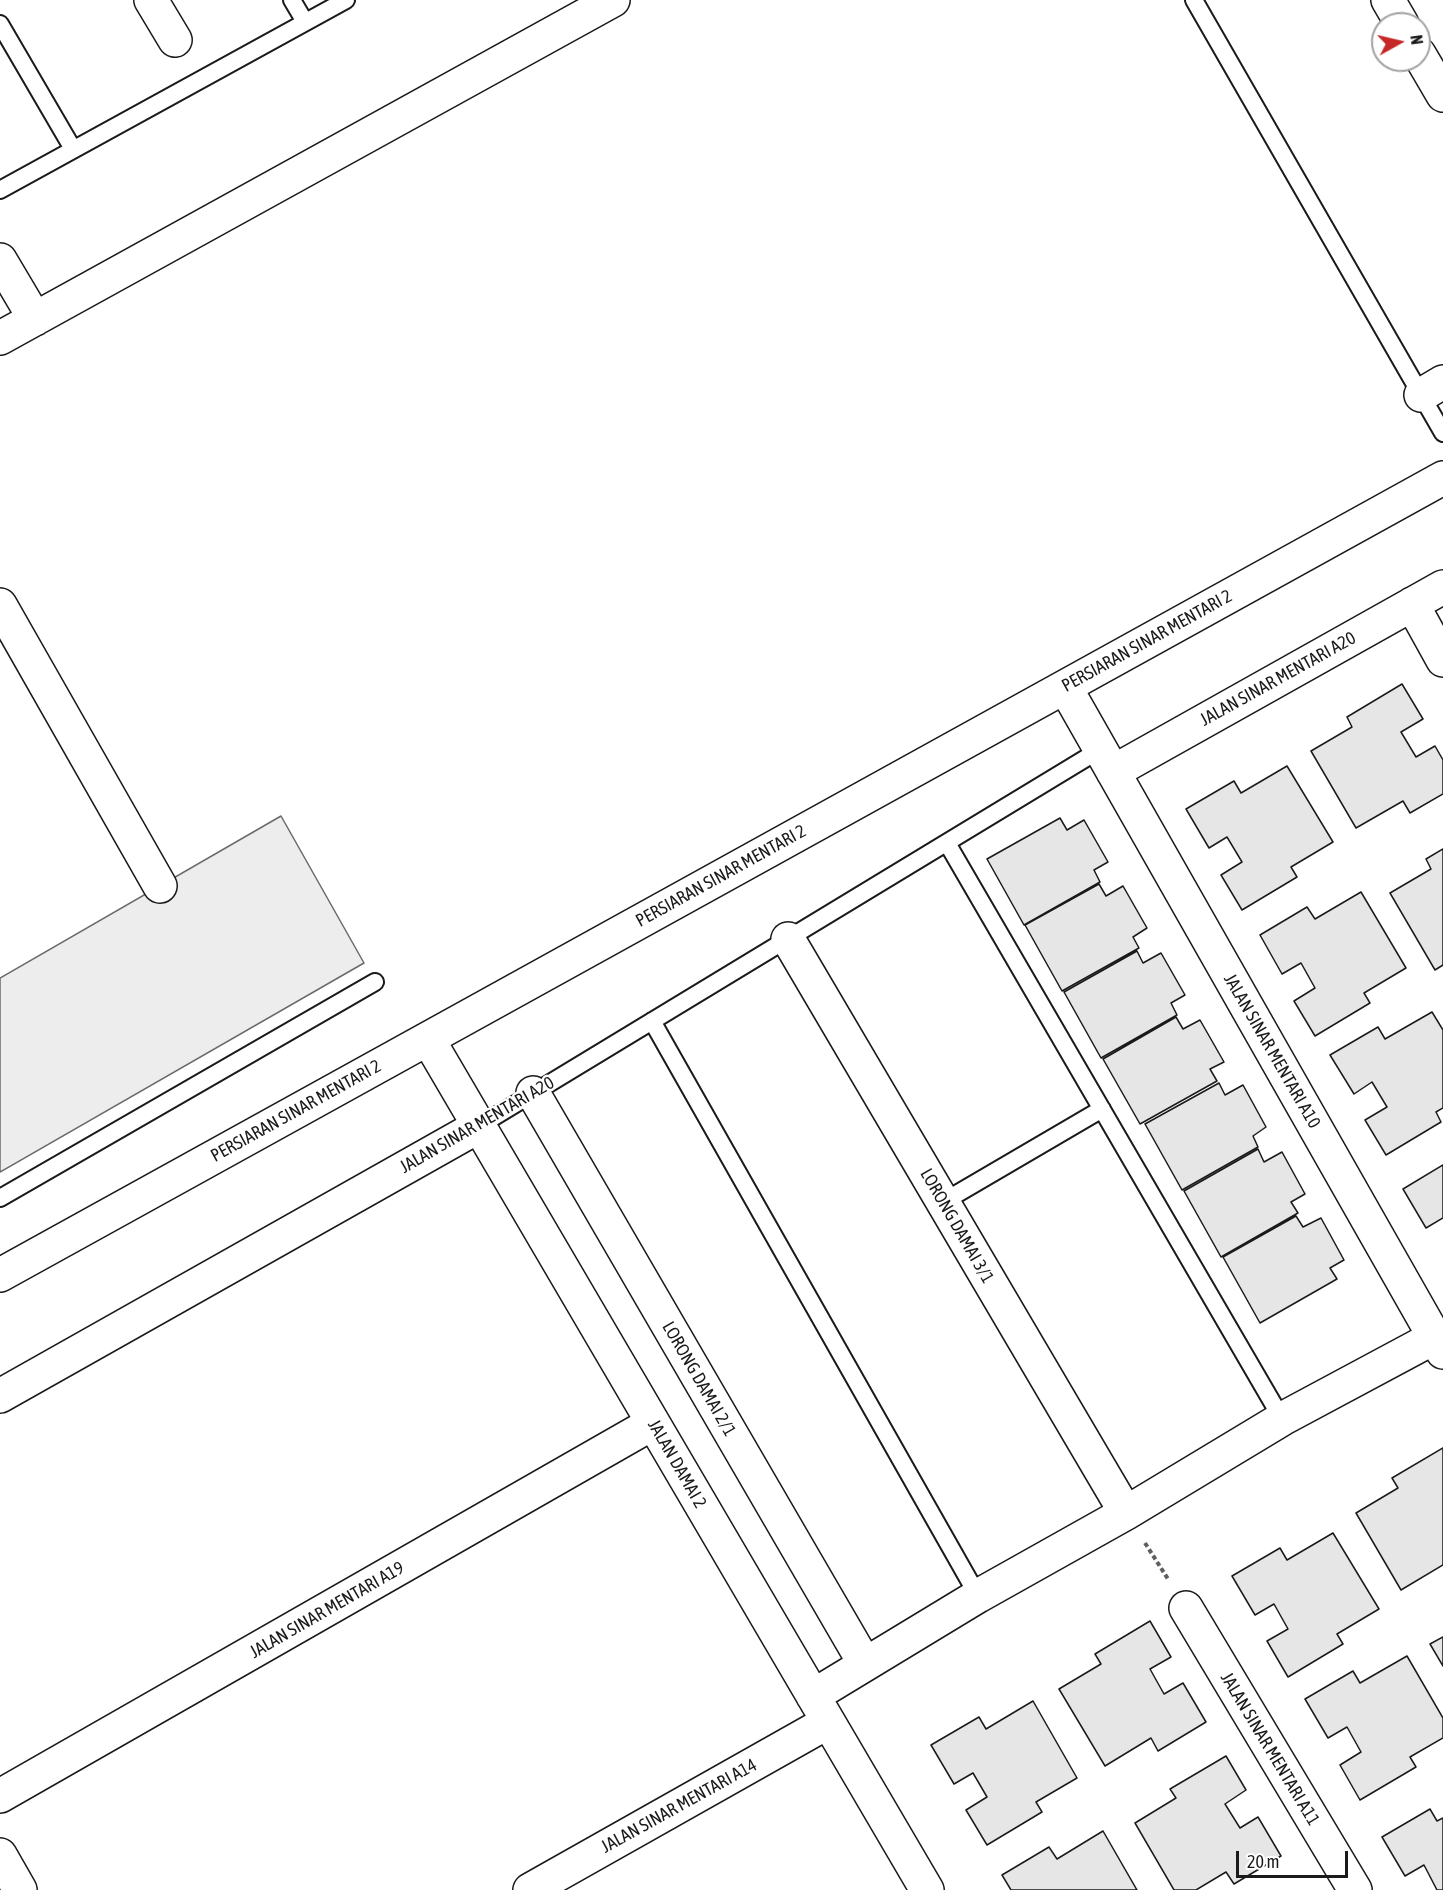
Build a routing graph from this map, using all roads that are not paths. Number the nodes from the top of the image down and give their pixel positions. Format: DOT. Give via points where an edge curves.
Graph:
graph roads {
  1 [pos="151,0"];
  2 [pos="292,0"];
  3 [pos="346,0"];
  4 [pos="613,0"];
  5 [pos="1194,0"];
  6 [pos="305,22"];
  7 [pos="0,24"];
  8 [pos="175,40"];
  9 [pos="1430,72"];
  10 [pos="1443,95"];
  11 [pos="73,149"];
  12 [pos="0,190"];
  13 [pos="0,260"];
  14 [pos="35,319"];
  15 [pos="0,338"];
  16 [pos="1432,388"];
  17 [pos="1443,433"];
  18 [pos="1443,478"];
  19 [pos="1443,587"];
  20 [pos="1412,604"];
  21 [pos="0,605"];
  22 [pos="1443,660"];
  23 [pos="1065,687"];
  24 [pos="1107,761"];
  25 [pos="947,843"];
  26 [pos="160,886"];
  27 [pos="788,939"];
  28 [pos="375,982"];
  29 [pos="652,1021"];
  30 [pos="428,1039"];
  31 [pos="533,1093"];
  32 [pos="1102,1109"];
  33 [pos="479,1126"];
  34 [pos="0,1198"];
  35 [pos="943,1202"];
  36 [pos="0,1275"];
  37 [pos="1439,1345"];
  38 [pos="0,1396"];
  39 [pos="1282,1419"];
  40 [pos="653,1423"];
  41 [pos="1126,1513"];
  42 [pos="978,1596"];
  43 [pos="1186,1608"];
  44 [pos="865,1664"];
  45 [pos="820,1709"];
  46 [pos="0,1796"];
  47 [pos="0,1855"];
  48 [pos="20,1890"];
  49 [pos="530,1890"];
  50 [pos="927,1890"];
  51 [pos="1355,1890"];
  1 -- 8 [label="street"];
  2 -- 6 [label="lane"];
  3 -- 6 [label="lane"];
  4 -- 14 [label="street"];
  5 -- 16 [label="lane"];
  6 -- 11 [label="lane"];
  7 -- 11 [label="lane"];
  9 -- 10 [label="street"];
  11 -- 12 [label="lane"];
  13 -- 14 [label="street"];
  14 -- 15 [label="street"];
  16 -- 17 [label="lane"];
  18 -- 23 [label="street, PERSIARAN SINAR MENTARI 2"];
  19 -- 20 [label="street, JALAN SINAR MENTARI A20"];
  20 -- 22 [label="street"];
  20 -- 24 [label="street, JALAN SINAR MENTARI A20"];
  21 -- 26 [label="street"];
  23 -- 24 [label="street, JALAN SINAR MENTARI A10"];
  23 -- 30 [label="street, PERSIARAN SINAR MENTARI 2"];
  24 -- 25 [label="lane, JALAN SINAR MENTARI A20"];
  24 -- 37 [label="street, JALAN SINAR MENTARI A10"];
  25 -- 27 [label="lane, JALAN SINAR MENTARI A20"];
  25 -- 32 [label="lane"];
  27 -- 29 [label="lane, JALAN SINAR MENTARI A20"];
  27 -- 35 [label="street, LORONG DAMAI 3/1"];
  28 -- 34 [label="lane"];
  29 -- 31 [label="lane, JALAN SINAR MENTARI A20"];
  29 -- 42 [label="lane"];
  30 -- 33 [label="street, JALAN DAMAI 2"];
  30 -- 36 [label="street, PERSIARAN SINAR MENTARI 2"];
  31 -- 33 [label="lane, JALAN SINAR MENTARI A20"];
  31 -- 44 [label="street, LORONG DAMAI 2/1"];
  32 -- 35 [label="lane"];
  32 -- 39 [label="lane"];
  33 -- 38 [label="street, JALAN SINAR MENTARI A20"];
  33 -- 40 [label="street, JALAN DAMAI 2"];
  35 -- 41 [label="street, LORONG DAMAI 3/1"];
  37 -- 39 [label="street, JALAN SINAR MENTARI A14"];
  39 -- 41 [label="street, JALAN SINAR MENTARI A14"];
  40 -- 45 [label="street, JALAN DAMAI 2"];
  40 -- 46 [label="street, JALAN SINAR MENTARI A19"];
  41 -- 42 [label="street, JALAN SINAR MENTARI A14"];
  42 -- 44 [label="street, JALAN SINAR MENTARI A14"];
  43 -- 51 [label="street, JALAN SINAR MENTARI A11"];
  44 -- 45 [label="street, JALAN SINAR MENTARI A14"];
  45 -- 49 [label="street, JALAN SINAR MENTARI A14"];
  45 -- 50 [label="street, JALAN DAMAI 2"];
  47 -- 48 [label="street"];
}
